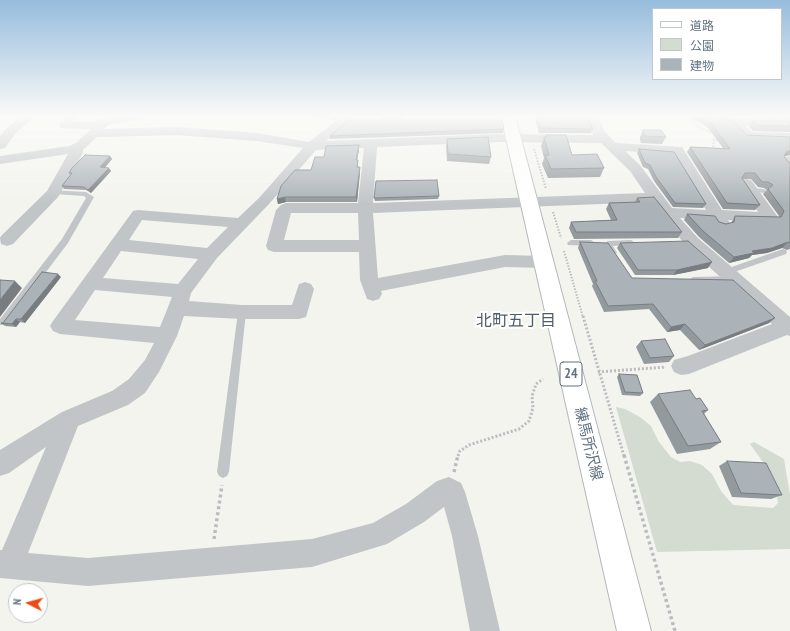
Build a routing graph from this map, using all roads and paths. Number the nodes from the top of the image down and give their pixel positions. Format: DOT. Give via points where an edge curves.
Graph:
graph roads {
  1 [pos="82,145"];
  2 [pos="309,145"];
  3 [pos="328,145"];
  4 [pos="371,145"];
  5 [pos="515,145"];
  6 [pos="612,145"];
  7 [pos="633,145"];
  8 [pos="312,146"];
  9 [pos="714,148"];
  10 [pos="717,148"];
  11 [pos="76,149"];
  12 [pos="716,154"];
  13 [pos="0,160"];
  14 [pos="790,160"];
  15 [pos="790,164"];
  16 [pos="754,188"];
  17 [pos="54,192"];
  18 [pos="655,197"];
  19 [pos="529,202"];
  20 [pos="365,208"];
  21 [pos="667,213"];
  22 [pos="719,219"];
  23 [pos="241,223"];
  24 [pos="7,240"];
  25 [pos="570,243"];
  26 [pos="640,243"];
  27 [pos="608,244"];
  28 [pos="116,245"];
  29 [pos="366,246"];
  30 [pos="783,252"];
  31 [pos="211,254"];
  32 [pos="617,259"];
  33 [pos="544,262"];
  34 [pos="730,276"];
  35 [pos="681,280"];
  36 [pos="90,283"];
  37 [pos="305,290"];
  38 [pos="181,300"];
  39 [pos="242,312"];
  40 [pos="3,322"];
  41 [pos="789,327"];
  42 [pos="167,336"];
  43 [pos="681,366"];
  44 [pos="543,379"];
  45 [pos="70,420"];
  46 [pos="0,464"];
  47 [pos="223,472"];
  48 [pos="449,489"];
  49 [pos="211,560"];
  50 [pos="5,564"];
  51 [pos="485,631"];
  52 [pos="634,631"];
  53 [pos="675,631"];
  1 -- 11 [label="street"];
  2 -- 8 [label="street"];
  3 -- 8 [label="street"];
  4 -- 20 [label="street"];
  5 -- 19 [label="main road, 練馬所沢線 / 24"];
  6 -- 18 [label="street" via="635,168"];
  7 -- 22 [label="street" via="677,150"];
  8 -- 23 [label="street" via="264,202"];
  9 -- 10 [label="path"];
  9 -- 12 [label="path" via="712,150"];
  11 -- 13 [label="street"];
  11 -- 17 [label="street" via="76,154"];
  14 -- 15 [label="street"];
  16 -- 22 [label="street" via="770,218"];
  17 -- 24 [label="street"];
  17 -- 40 [label="lane" via="86,194 90,197 65,241"];
  18 -- 19 [label="street"];
  18 -- 21 [label="street"];
  19 -- 20 [label="street"];
  19 -- 33 [label="main road, 練馬所沢線 / 24"];
  20 -- 29 [label="street"];
  20 -- 29 [label="street" via="286,208 274,246"];
  21 -- 22 [label="street"];
  21 -- 34 [label="street" via="685,242"];
  23 -- 28 [label="street" via="138,215"];
  23 -- 31 [label="street"];
  25 -- 27 [label="lane"];
  26 -- 27 [label="lane"];
  27 -- 32 [label="lane"];
  28 -- 31 [label="street"];
  28 -- 36 [label="street"];
  29 -- 33 [label="street" via="372,290 505,261"];
  30 -- 34 [label="lane"];
  31 -- 38 [label="street"];
  33 -- 52 [label="main road, 練馬所沢線 / 24"];
  34 -- 35 [label="lane"];
  34 -- 41 [label="street"];
  36 -- 38 [label="street"];
  36 -- 42 [label="street" via="60,326"];
  37 -- 39 [label="street" via="299,312"];
  38 -- 39 [label="street"];
  38 -- 42 [label="street"];
  39 -- 47 [label="lane"];
  41 -- 43 [label="street" via="690,365"];
  42 -- 45 [label="street" via="152,366 137,386 120,398"];
  43 -- 53 [label="path" via="598,372"];
  44 -- 48 [label="path" via="536,384 532,396 530,421 519,429 469,445 460,451"];
  45 -- 46 [label="street"];
  45 -- 50 [label="street"];
  47 -- 49 [label="path"];
  48 -- 49 [label="street" via="378,535 312,553"];
  48 -- 51 [label="street" via="465,536"];
  49 -- 50 [label="street" via="88,572"];
}
